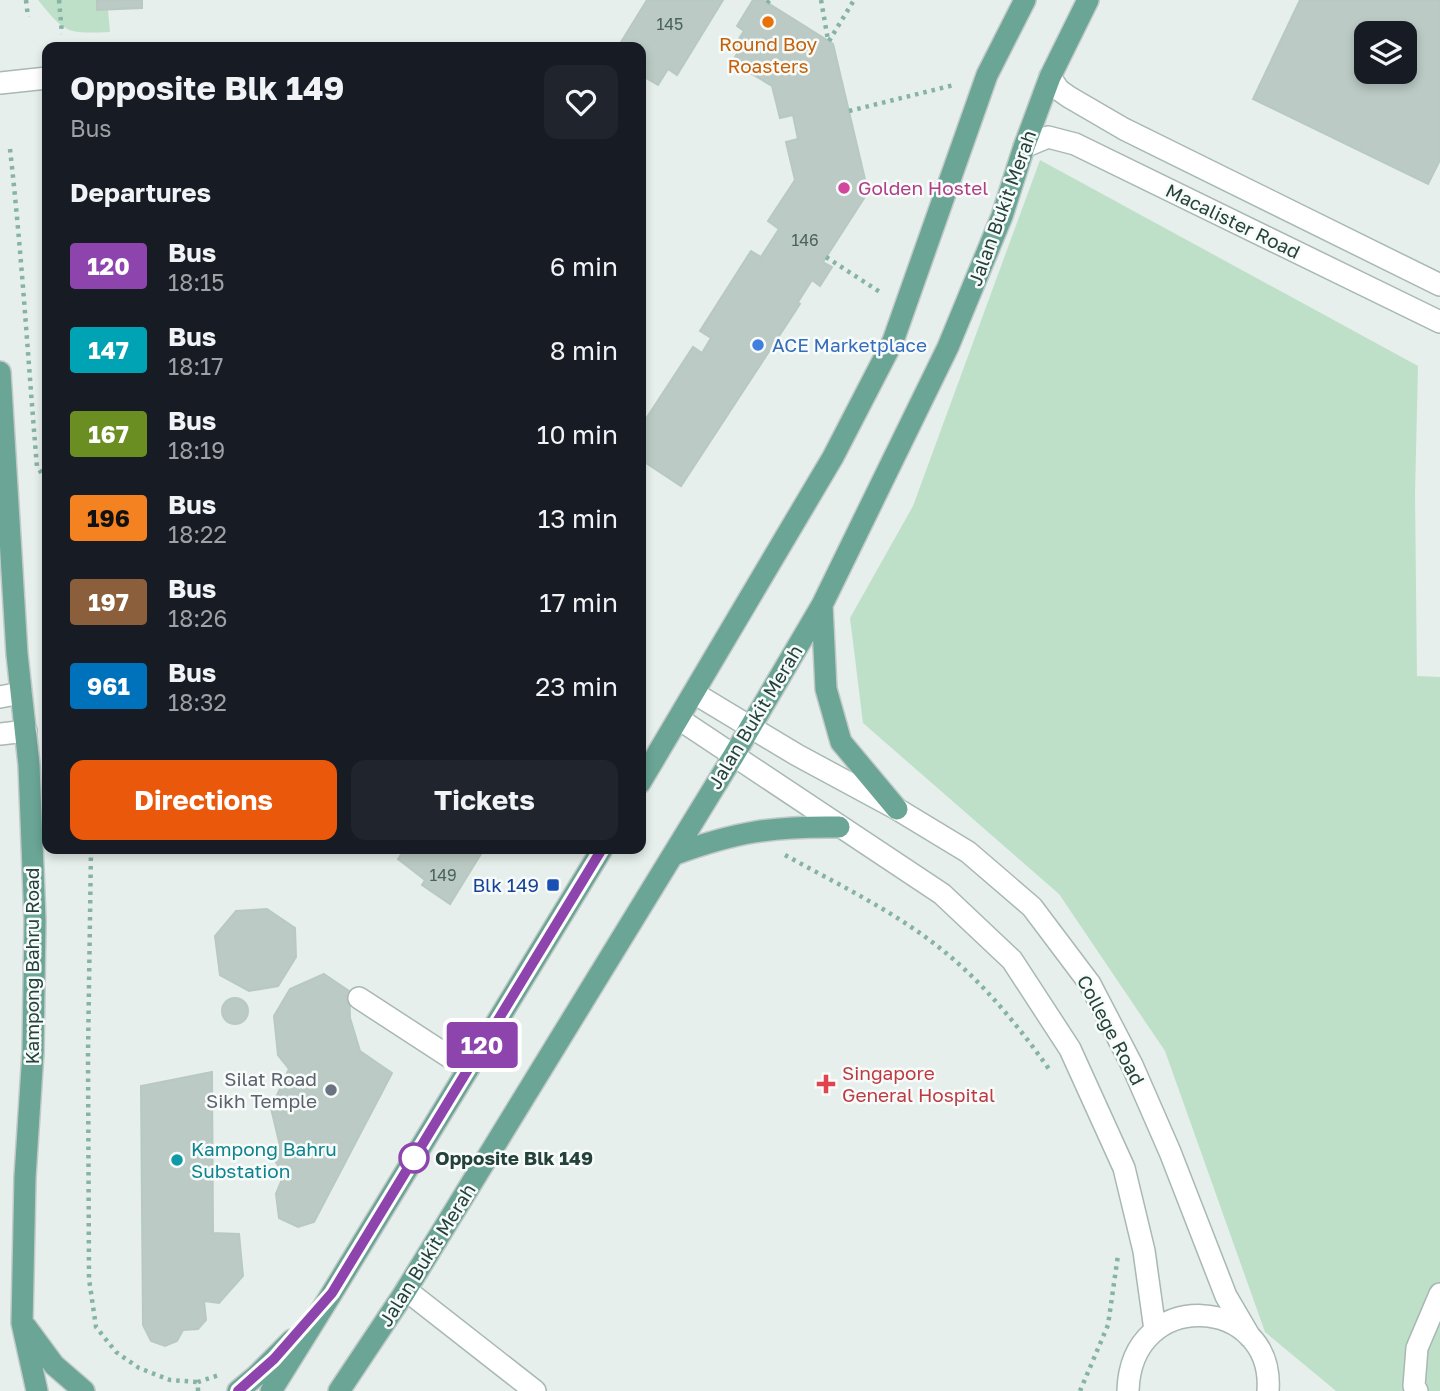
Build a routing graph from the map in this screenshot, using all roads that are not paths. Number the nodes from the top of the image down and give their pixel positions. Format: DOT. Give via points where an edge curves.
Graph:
graph roads {
  1 [pos="1025,0"];
  2 [pos="1088,0"];
  3 [pos="1050,77"];
  4 [pos="42,79"];
  5 [pos="0,83"];
  6 [pos="1024,147"];
  7 [pos="1440,285"];
  8 [pos="1440,322"];
  9 [pos="0,372"];
  10 [pos="822,605"];
  11 [pos="21,693"];
  12 [pos="694,693"];
  13 [pos="0,697"];
  14 [pos="679,719"];
  15 [pos="750,726"];
  16 [pos="26,731"];
  17 [pos="0,734"];
  18 [pos="734,755"];
  19 [pos="646,773"];
  20 [pos="897,809"];
  21 [pos="839,827"];
  22 [pos="599,854"];
  23 [pos="673,855"];
  24 [pos="359,998"];
  25 [pos="468,1069"];
  26 [pos="406,1290"];
  27 [pos="332,1293"];
  28 [pos="1440,1294"];
  29 [pos="22,1323"];
  30 [pos="1154,1330"];
  31 [pos="1251,1336"];
  32 [pos="1126,1385"];
  33 [pos="1271,1387"];
  34 [pos="37,1391"];
  35 [pos="84,1391"];
  36 [pos="238,1391"];
  37 [pos="271,1391"];
  38 [pos="339,1391"];
  39 [pos="535,1391"];
  40 [pos="1417,1391"];
  1 -- 12 [label="main road" via="987,75 893,341 833,457"];
  2 -- 3 [label="main road, Jalan Bukit Merah"];
  3 -- 6 [label="main road, Jalan Bukit Merah"];
  3 -- 7 [label="street, Macalister Road" via="1069,97 1124,128"];
  4 -- 5 [label="street"];
  6 -- 8 [label="street, Macalister Road" via="1048,137 1075,144"];
  6 -- 10 [label="main road, Jalan Bukit Merah" via="1002,216 948,347"];
  9 -- 11 [label="main road, Kampong Bahru Road"];
  10 -- 15 [label="main road, Jalan Bukit Merah"];
  10 -- 20 [label="main road" via="826,689 841,742"];
  11 -- 13 [label="street"];
  11 -- 16 [label="main road, Kampong Bahru Road"];
  12 -- 14 [label="main road"];
  12 -- 15 [label="street, College Road"];
  14 -- 18 [label="street"];
  14 -- 19 [label="main road"];
  15 -- 18 [label="main road, Jalan Bukit Merah"];
  15 -- 20 [label="street, College Road"];
  16 -- 17 [label="street"];
  16 -- 29 [label="main road, Kampong Bahru Road" via="35,921"];
  18 -- 21 [label="street"];
  18 -- 23 [label="main road, Jalan Bukit Merah"];
  20 -- 31 [label="street, College Road" via="968,852 1032,907 1090,984 1170,1152 1226,1296"];
  21 -- 23 [label="main road" via="743,832"];
  21 -- 30 [label="street" via="942,894 1012,960 1070,1049 1124,1168 1144,1251"];
  22 -- 25 [label="main road"];
  23 -- 26 [label="main road, Jalan Bukit Merah"];
  24 -- 25 [label="street"];
  25 -- 27 [label="main road"];
  26 -- 38 [label="main road, Jalan Bukit Merah"];
  26 -- 39 [label="street"];
  27 -- 36 [label="main road" via="274,1359"];
  27 -- 37 [label="main road"];
  28 -- 40 [label="street" via="1417,1348"];
  29 -- 34 [label="main road, Kampong Bahru Road"];
  29 -- 35 [label="main road" via="54,1365"];
  30 -- 31 [label="street" via="1177,1317 1203,1315 1229,1321"];
  30 -- 32 [label="street" via="1138,1348"];
  31 -- 33 [label="street, College Road" via="1263,1356"];
}
